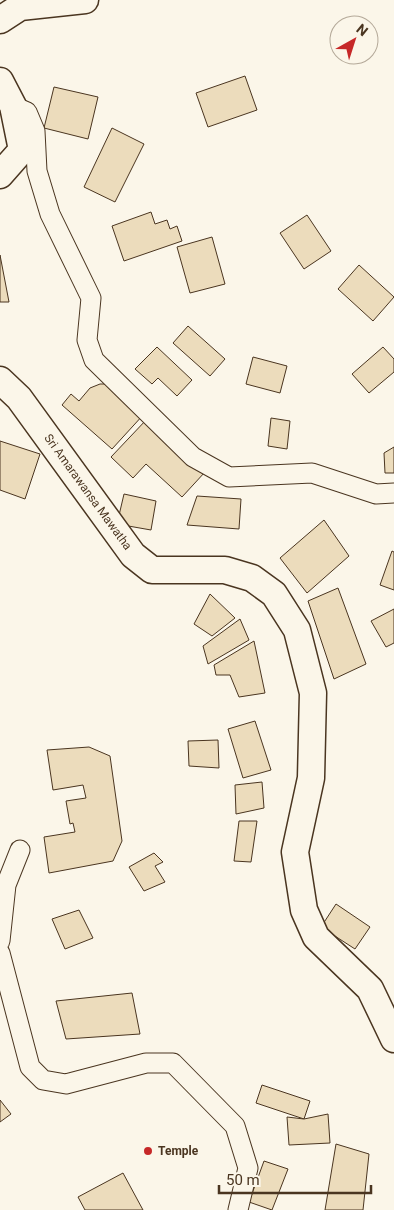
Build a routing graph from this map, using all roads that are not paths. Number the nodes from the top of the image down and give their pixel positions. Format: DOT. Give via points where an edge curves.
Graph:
graph roads {
  1 [pos="84,0"];
  2 [pos="0,20"];
  3 [pos="0,80"];
  4 [pos="13,106"];
  5 [pos="0,175"];
  6 [pos="0,380"];
  7 [pos="394,493"];
  8 [pos="20,850"];
  9 [pos="0,942"];
  10 [pos="0,953"];
  11 [pos="394,1039"];
  12 [pos="238,1210"];
  1 -- 2 [label="street" via="20,7"];
  3 -- 4 [label="street"];
  4 -- 5 [label="street" via="22,150"];
  4 -- 7 [label="street" via="27,112 35,131 37,171 50,214 91,298 87,340 94,360 193,457 229,477 312,473 376,494"];
  6 -- 11 [label="street, Sri Amarawansa Mawatha" via="20,398 133,555 152,570 225,570 252,578 274,594 297,630 313,693 311,778 296,852 304,910 316,937 370,989"];
  8 -- 9 [label="street" via="6,885"];
  10 -- 12 [label="street" via="30,1067 43,1080 66,1084 146,1063 173,1063 235,1126 248,1168"];
}
